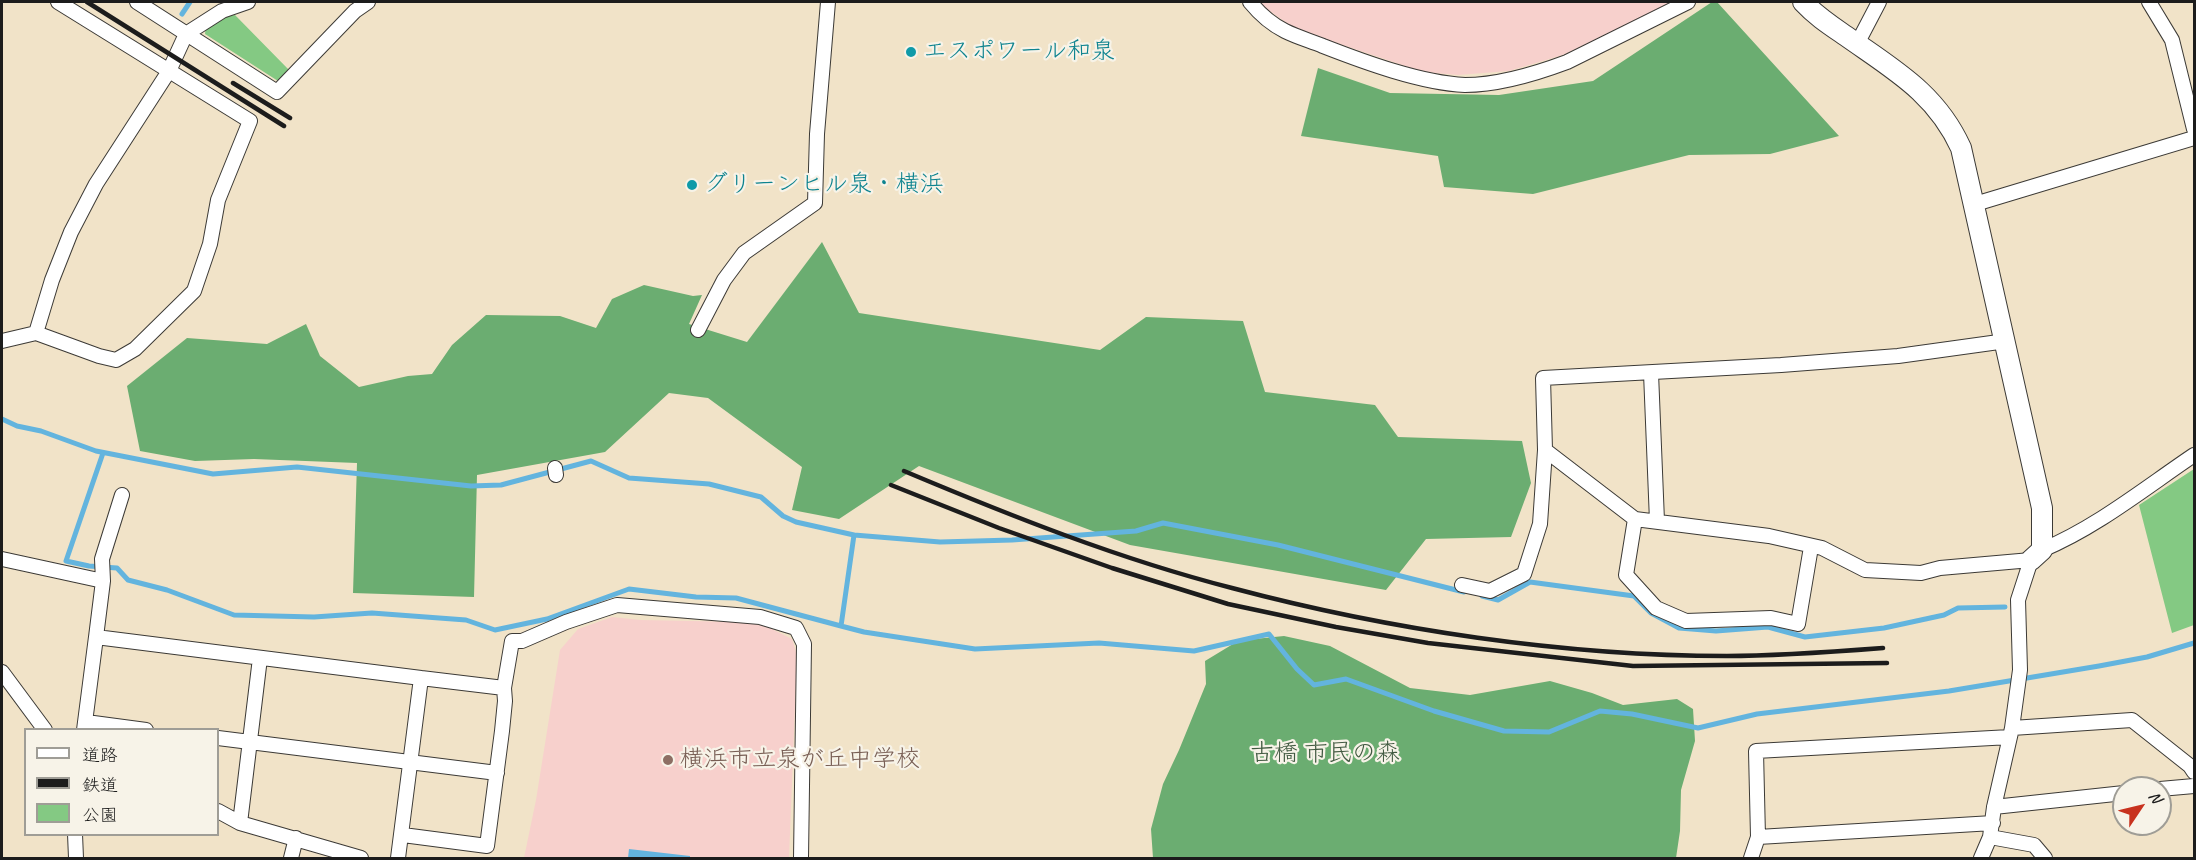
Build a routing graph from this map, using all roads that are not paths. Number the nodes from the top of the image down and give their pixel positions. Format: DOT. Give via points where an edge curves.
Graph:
graph roads {
  1 [pos="58,2"];
  2 [pos="136,2"];
  3 [pos="248,2"];
  4 [pos="368,2"];
  5 [pos="828,2"];
  6 [pos="1250,2"];
  7 [pos="1688,2"];
  8 [pos="1803,2"];
  9 [pos="1879,2"];
  10 [pos="2149,2"];
  11 [pos="351,6"];
  12 [pos="186,34"];
  13 [pos="1857,44"];
  14 [pos="170,71"];
  15 [pos="2188,71"];
  16 [pos="2194,129"];
  17 [pos="2194,138"];
  18 [pos="1975,204"];
  19 [pos="698,330"];
  20 [pos="36,333"];
  21 [pos="2,341"];
  22 [pos="2006,341"];
  23 [pos="1651,373"];
  24 [pos="1545,450"];
  25 [pos="2194,455"];
  26 [pos="122,495"];
  27 [pos="1635,519"];
  28 [pos="1657,521"];
  29 [pos="1811,547"];
  30 [pos="2037,555"];
  31 [pos="2,559"];
  32 [pos="103,581"];
  33 [pos="1462,585"];
  34 [pos="96,637"];
  35 [pos="260,658"];
  36 [pos="2,672"];
  37 [pos="421,678"];
  38 [pos="504,688"];
  39 [pos="85,726"];
  40 [pos="44,728"];
  41 [pos="126,728"];
  42 [pos="2011,732"];
  43 [pos="219,738"];
  44 [pos="251,743"];
  45 [pos="410,762"];
  46 [pos="2193,766"];
  47 [pos="497,773"];
  48 [pos="2194,786"];
  49 [pos="2172,788"];
  50 [pos="2112,794"];
  51 [pos="1994,807"];
  52 [pos="219,812"];
  53 [pos="240,823"];
  54 [pos="1993,823"];
  55 [pos="403,835"];
  56 [pos="75,836"];
  57 [pos="1758,837"];
  58 [pos="1990,837"];
  59 [pos="296,838"];
  60 [pos="76,858"];
  61 [pos="291,858"];
  62 [pos="361,858"];
  63 [pos="398,858"];
  64 [pos="801,858"];
  65 [pos="1751,858"];
  66 [pos="1981,858"];
  67 [pos="2044,858"];
  1 -- 14 [label="street"];
  2 -- 12 [label="street"];
  3 -- 12 [label="street" via="222,11"];
  4 -- 11 [label="street"];
  5 -- 19 [label="street" via="815,203 744,253 724,280"];
  6 -- 7 [label="street" via="1270,21 1295,35 1402,73 1466,85 1499,82 1547,70"];
  8 -- 13 [label="street"];
  9 -- 13 [label="street"];
  10 -- 15 [label="street"];
  11 -- 12 [label="street" via="277,92"];
  12 -- 14 [label="street"];
  13 -- 18 [label="street" via="1910,82 1938,108 1961,148"];
  14 -- 20 [label="street" via="96,184 71,232"];
  14 -- 20 [label="street" via="250,121 218,200 210,244 194,291 135,350 116,360"];
  15 -- 16 [label="street"];
  17 -- 18 [label="street"];
  18 -- 22 [label="street"];
  20 -- 21 [label="street"];
  22 -- 23 [label="street" via="1898,356"];
  22 -- 30 [label="street" via="2042,508"];
  23 -- 24 [label="street" via="1543,378"];
  23 -- 28 [label="street"];
  24 -- 27 [label="street"];
  24 -- 33 [label="street" via="1540,524 1524,574 1490,591"];
  25 -- 30 [label="street" via="2100,519"];
  26 -- 32 [label="street" via="102,559"];
  27 -- 28 [label="street"];
  27 -- 29 [label="street" via="1626,575 1656,608 1686,621 1771,618 1798,624"];
  28 -- 29 [label="street"];
  29 -- 30 [label="street" via="1822,548 1865,570 1901,573"];
  30 -- 42 [label="street" via="2018,600 2020,670"];
  31 -- 32 [label="street"];
  32 -- 34 [label="street"];
  34 -- 35 [label="street"];
  34 -- 39 [label="street"];
  35 -- 37 [label="street"];
  35 -- 44 [label="street"];
  36 -- 40 [label="street"];
  37 -- 38 [label="street"];
  37 -- 45 [label="street"];
  38 -- 47 [label="street"];
  38 -- 64 [label="street" via="512,640 522,641 617,605 760,617 796,628 804,644"];
  39 -- 41 [label="street"];
  42 -- 46 [label="street" via="2132,720"];
  42 -- 51 [label="street"];
  42 -- 57 [label="street" via="1756,751"];
  43 -- 44 [label="street"];
  44 -- 45 [label="street"];
  44 -- 53 [label="street"];
  45 -- 47 [label="street"];
  45 -- 55 [label="street"];
  47 -- 55 [label="street" via="487,846"];
  48 -- 49 [label="street"];
  50 -- 51 [label="street"];
  51 -- 54 [label="street"];
  52 -- 53 [label="street"];
  53 -- 59 [label="street"];
  54 -- 57 [label="street"];
  54 -- 58 [label="street"];
  55 -- 63 [label="street"];
  56 -- 60 [label="street"];
  57 -- 65 [label="street"];
  58 -- 66 [label="street"];
  58 -- 67 [label="street" via="2034,845"];
  59 -- 61 [label="street"];
  59 -- 62 [label="street"];
}
